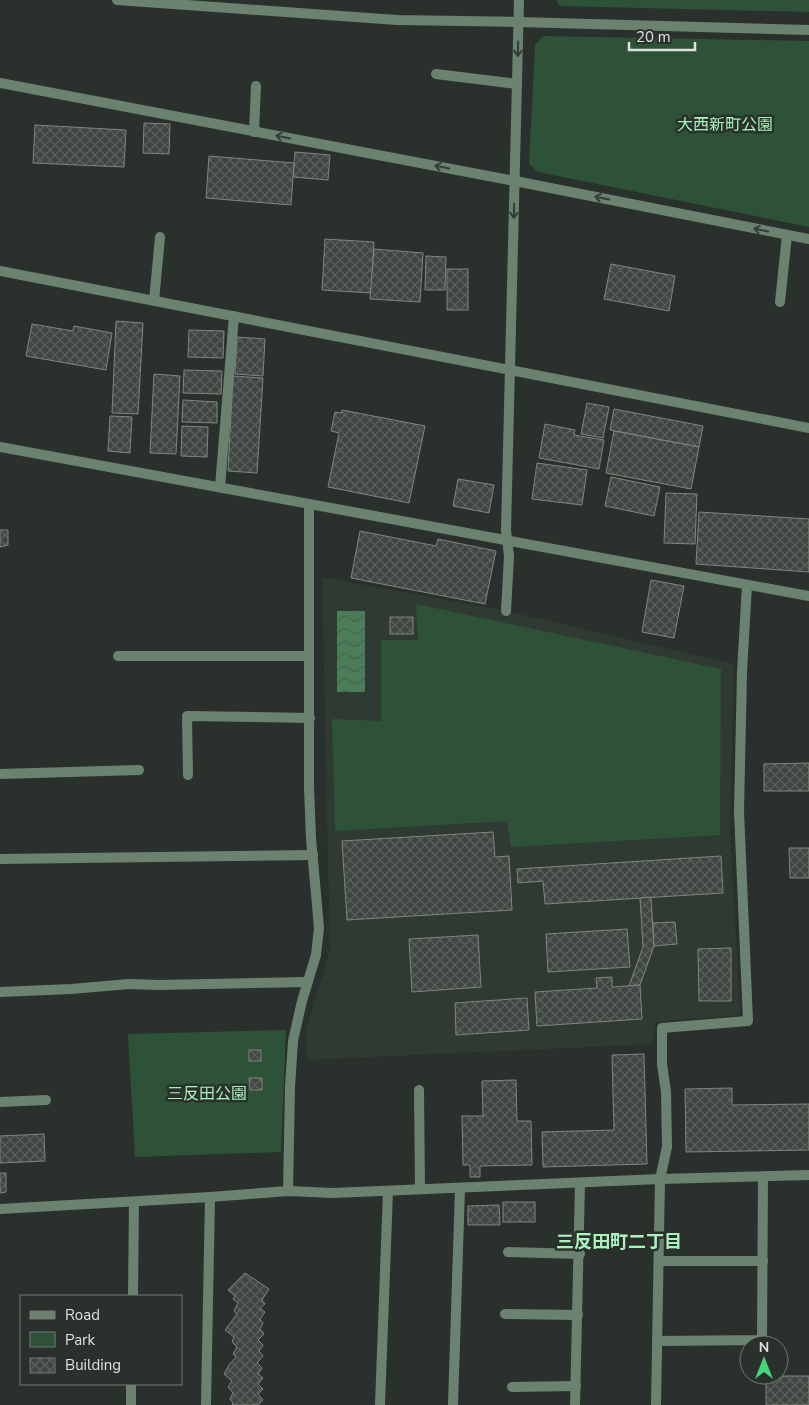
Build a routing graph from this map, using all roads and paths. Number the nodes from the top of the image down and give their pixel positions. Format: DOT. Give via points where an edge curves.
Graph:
graph roads {
  1 [pos="117,0"];
  2 [pos="519,0"];
  3 [pos="518,22"];
  4 [pos="809,30"];
  5 [pos="436,74"];
  6 [pos="0,83"];
  7 [pos="517,84"];
  8 [pos="256,86"];
  9 [pos="254,132"];
  10 [pos="515,181"];
  11 [pos="786,235"];
  12 [pos="160,237"];
  13 [pos="809,239"];
  14 [pos="0,271"];
  15 [pos="154,301"];
  16 [pos="780,302"];
  17 [pos="234,316"];
  18 [pos="511,370"];
  19 [pos="809,428"];
  20 [pos="0,447"];
  21 [pos="220,487"];
  22 [pos="309,505"];
  23 [pos="508,540"];
  24 [pos="746,585"];
  25 [pos="809,596"];
  26 [pos="506,611"];
  27 [pos="118,656"];
  28 [pos="308,656"];
  29 [pos="310,718"];
  30 [pos="139,770"];
  31 [pos="0,774"];
  32 [pos="188,776"];
  33 [pos="313,856"];
  34 [pos="0,858"];
  35 [pos="308,982"];
  36 [pos="0,992"];
  37 [pos="419,1090"];
  38 [pos="46,1100"];
  39 [pos="0,1102"];
  40 [pos="809,1175"];
  41 [pos="763,1177"];
  42 [pos="660,1179"];
  43 [pos="580,1183"];
  44 [pos="460,1188"];
  45 [pos="420,1189"];
  46 [pos="288,1191"];
  47 [pos="388,1191"];
  48 [pos="210,1197"];
  49 [pos="134,1202"];
  50 [pos="0,1209"];
  51 [pos="508,1252"];
  52 [pos="580,1254"];
  53 [pos="659,1261"];
  54 [pos="763,1261"];
  55 [pos="133,1295"];
  56 [pos="505,1314"];
  57 [pos="578,1315"];
  58 [pos="658,1340"];
  59 [pos="131,1385"];
  60 [pos="576,1386"];
  61 [pos="512,1387"];
  62 [pos="131,1405"];
  63 [pos="206,1405"];
  64 [pos="380,1405"];
  65 [pos="454,1405"];
  66 [pos="575,1405"];
  67 [pos="656,1405"];
  1 -- 3 [label="street" via="397,20"];
  2 -- 3 [label="street"];
  3 -- 4 [label="street"];
  3 -- 7 [label="street, one-way"];
  5 -- 7 [label="street"];
  6 -- 9 [label="street"];
  7 -- 10 [label="street"];
  8 -- 9 [label="street"];
  10 -- 9 [label="street, one-way"];
  11 -- 10 [label="street, one-way"];
  10 -- 18 [label="street, one-way"];
  11 -- 13 [label="street"];
  11 -- 16 [label="street"];
  12 -- 15 [label="street"];
  14 -- 15 [label="street"];
  15 -- 17 [label="street"];
  17 -- 18 [label="street"];
  17 -- 21 [label="street"];
  18 -- 19 [label="street"];
  18 -- 23 [label="street"];
  20 -- 21 [label="street"];
  21 -- 22 [label="street"];
  22 -- 23 [label="street"];
  22 -- 28 [label="street"];
  23 -- 24 [label="street"];
  23 -- 26 [label="street"];
  24 -- 25 [label="street"];
  24 -- 42 [label="street" via="739,811 748,1021 662,1028 667,1146"];
  27 -- 28 [label="street"];
  28 -- 29 [label="street"];
  29 -- 32 [label="street" via="186,716"];
  29 -- 33 [label="street" via="309,788"];
  30 -- 31 [label="street"];
  33 -- 34 [label="street"];
  33 -- 35 [label="street" via="319,928"];
  35 -- 36 [label="street" via="129,984"];
  35 -- 46 [label="street" via="294,1041"];
  37 -- 45 [label="street"];
  38 -- 39 [label="street"];
  40 -- 41 [label="street"];
  41 -- 42 [label="street"];
  41 -- 54 [label="street"];
  42 -- 43 [label="street"];
  42 -- 53 [label="street"];
  43 -- 44 [label="street"];
  43 -- 52 [label="street"];
  44 -- 45 [label="street"];
  44 -- 65 [label="street"];
  45 -- 47 [label="street"];
  46 -- 47 [label="street"];
  46 -- 48 [label="street"];
  47 -- 64 [label="street"];
  48 -- 49 [label="street"];
  48 -- 63 [label="street"];
  49 -- 50 [label="street"];
  49 -- 55 [label="street"];
  51 -- 52 [label="street"];
  52 -- 57 [label="street"];
  53 -- 54 [label="street"];
  53 -- 58 [label="street"];
  54 -- 58 [label="street" via="762,1340"];
  56 -- 57 [label="street"];
  57 -- 60 [label="street"];
  58 -- 67 [label="street"];
  59 -- 62 [label="street"];
  60 -- 61 [label="street"];
  60 -- 66 [label="street"];
}
